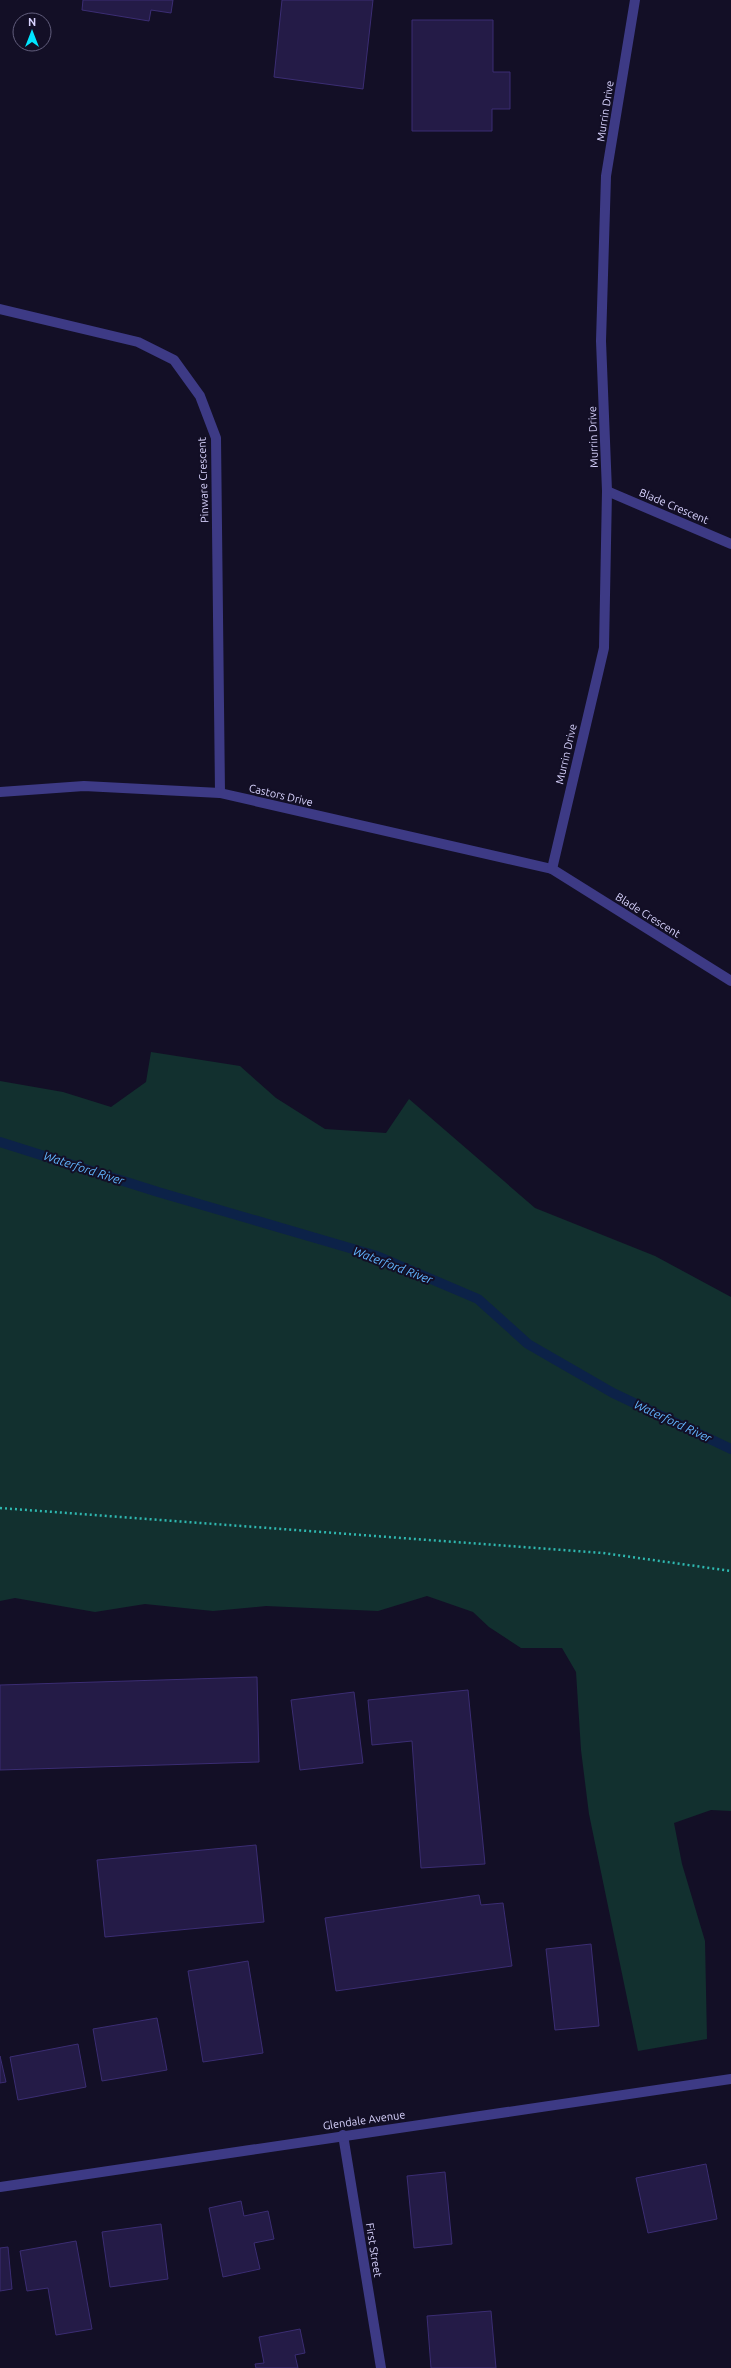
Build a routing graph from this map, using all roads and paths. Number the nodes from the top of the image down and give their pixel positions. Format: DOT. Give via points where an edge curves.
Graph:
graph roads {
  1 [pos="635,0"];
  2 [pos="0,309"];
  3 [pos="607,491"];
  4 [pos="731,544"];
  5 [pos="0,792"];
  6 [pos="220,793"];
  7 [pos="552,868"];
  8 [pos="731,981"];
  9 [pos="0,1508"];
  10 [pos="731,1571"];
  11 [pos="731,2079"];
  12 [pos="343,2135"];
  13 [pos="0,2187"];
  14 [pos="381,2368"];
  1 -- 3 [label="street, Murrin Drive" via="606,176 601,341"];
  2 -- 6 [label="street, Pinware Crescent" via="138,342 174,360 200,396 216,438"];
  3 -- 4 [label="street, Blade Crescent"];
  3 -- 7 [label="street, Murrin Drive" via="604,648"];
  5 -- 6 [label="street, Castors Drive" via="84,786"];
  6 -- 7 [label="street, Castors Drive"];
  7 -- 8 [label="street, Blade Crescent"];
  9 -- 10 [label="path" via="603,1553"];
  11 -- 12 [label="street, Glendale Avenue"];
  12 -- 13 [label="street, Glendale Avenue"];
  12 -- 14 [label="street, First Street"];
}
